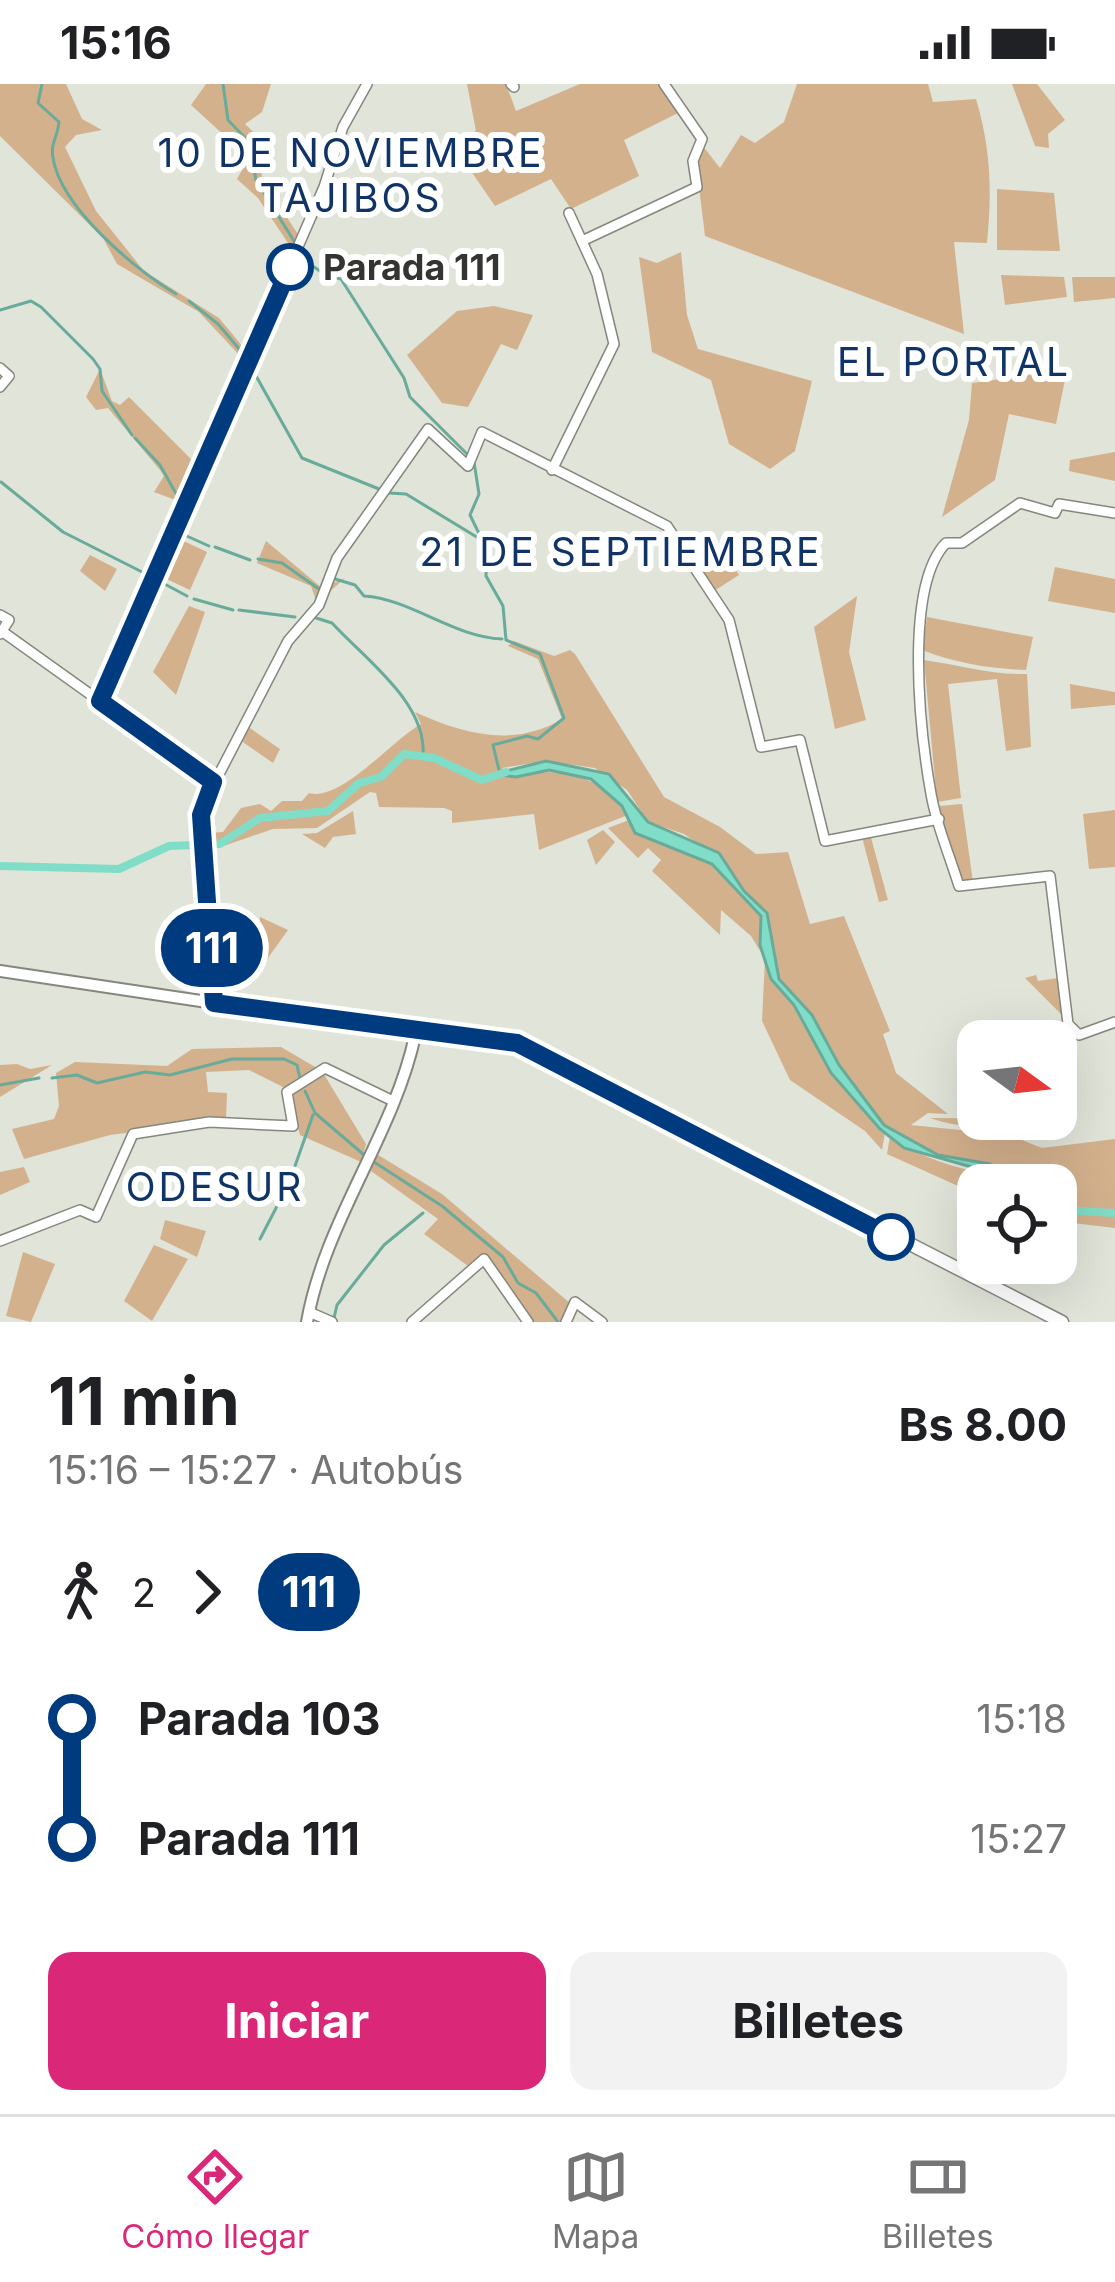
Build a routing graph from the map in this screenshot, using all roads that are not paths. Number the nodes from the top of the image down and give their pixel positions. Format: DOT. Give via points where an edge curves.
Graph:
graph roads {
  1 [pos="367,84"];
  2 [pos="664,84"];
  3 [pos="569,213"];
  4 [pos="582,241"];
  5 [pos="0,368"];
  6 [pos="0,387"];
  7 [pos="552,470"];
  8 [pos="1115,514"];
  9 [pos="3,627"];
  10 [pos="102,697"];
  11 [pos="214,779"];
  12 [pos="939,819"];
  13 [pos="0,971"];
  14 [pos="214,1003"];
  15 [pos="1115,1022"];
  16 [pos="414,1033"];
  17 [pos="393,1101"];
  18 [pos="0,1241"];
  19 [pos="308,1317"];
  20 [pos="332,1322"];
  21 [pos="412,1322"];
  22 [pos="528,1322"];
  23 [pos="566,1322"];
  24 [pos="602,1322"];
  25 [pos="1044,1322"];
  26 [pos="1062,1322"];
  1 -- 10 [label="street"];
  2 -- 4 [label="street" via="702,139 697,187"];
  3 -- 4 [label="street"];
  4 -- 7 [label="street" via="614,344"];
  5 -- 6 [label="street" via="9,376"];
  7 -- 11 [label="street" via="482,432 470,461 428,429 338,558 319,605 295,629"];
  7 -- 12 [label="street" via="667,526 729,620 760,747 800,740 825,842"];
  8 -- 12 [label="street" via="1021,503 934,556 917,661"];
  9 -- 10 [label="street"];
  9 -- 11 [label="street"];
  10 -- 11 [label="street"];
  11 -- 14 [label="street" via="201,815"];
  12 -- 15 [label="street" via="958,886 1050,875 1068,1024 1079,1035"];
  13 -- 14 [label="main road"];
  14 -- 16 [label="main road"];
  16 -- 17 [label="main road"];
  16 -- 25 [label="main road" via="520,1052"];
  16 -- 26 [label="main road" via="522,1046"];
  17 -- 18 [label="street" via="325,1068 287,1092 293,1126 209,1122 133,1134 96,1217 80,1210"];
  17 -- 19 [label="main road" via="326,1249"];
  19 -- 20 [label="street"];
  21 -- 22 [label="street" via="484,1259"];
  23 -- 24 [label="street" via="575,1302"];
}
